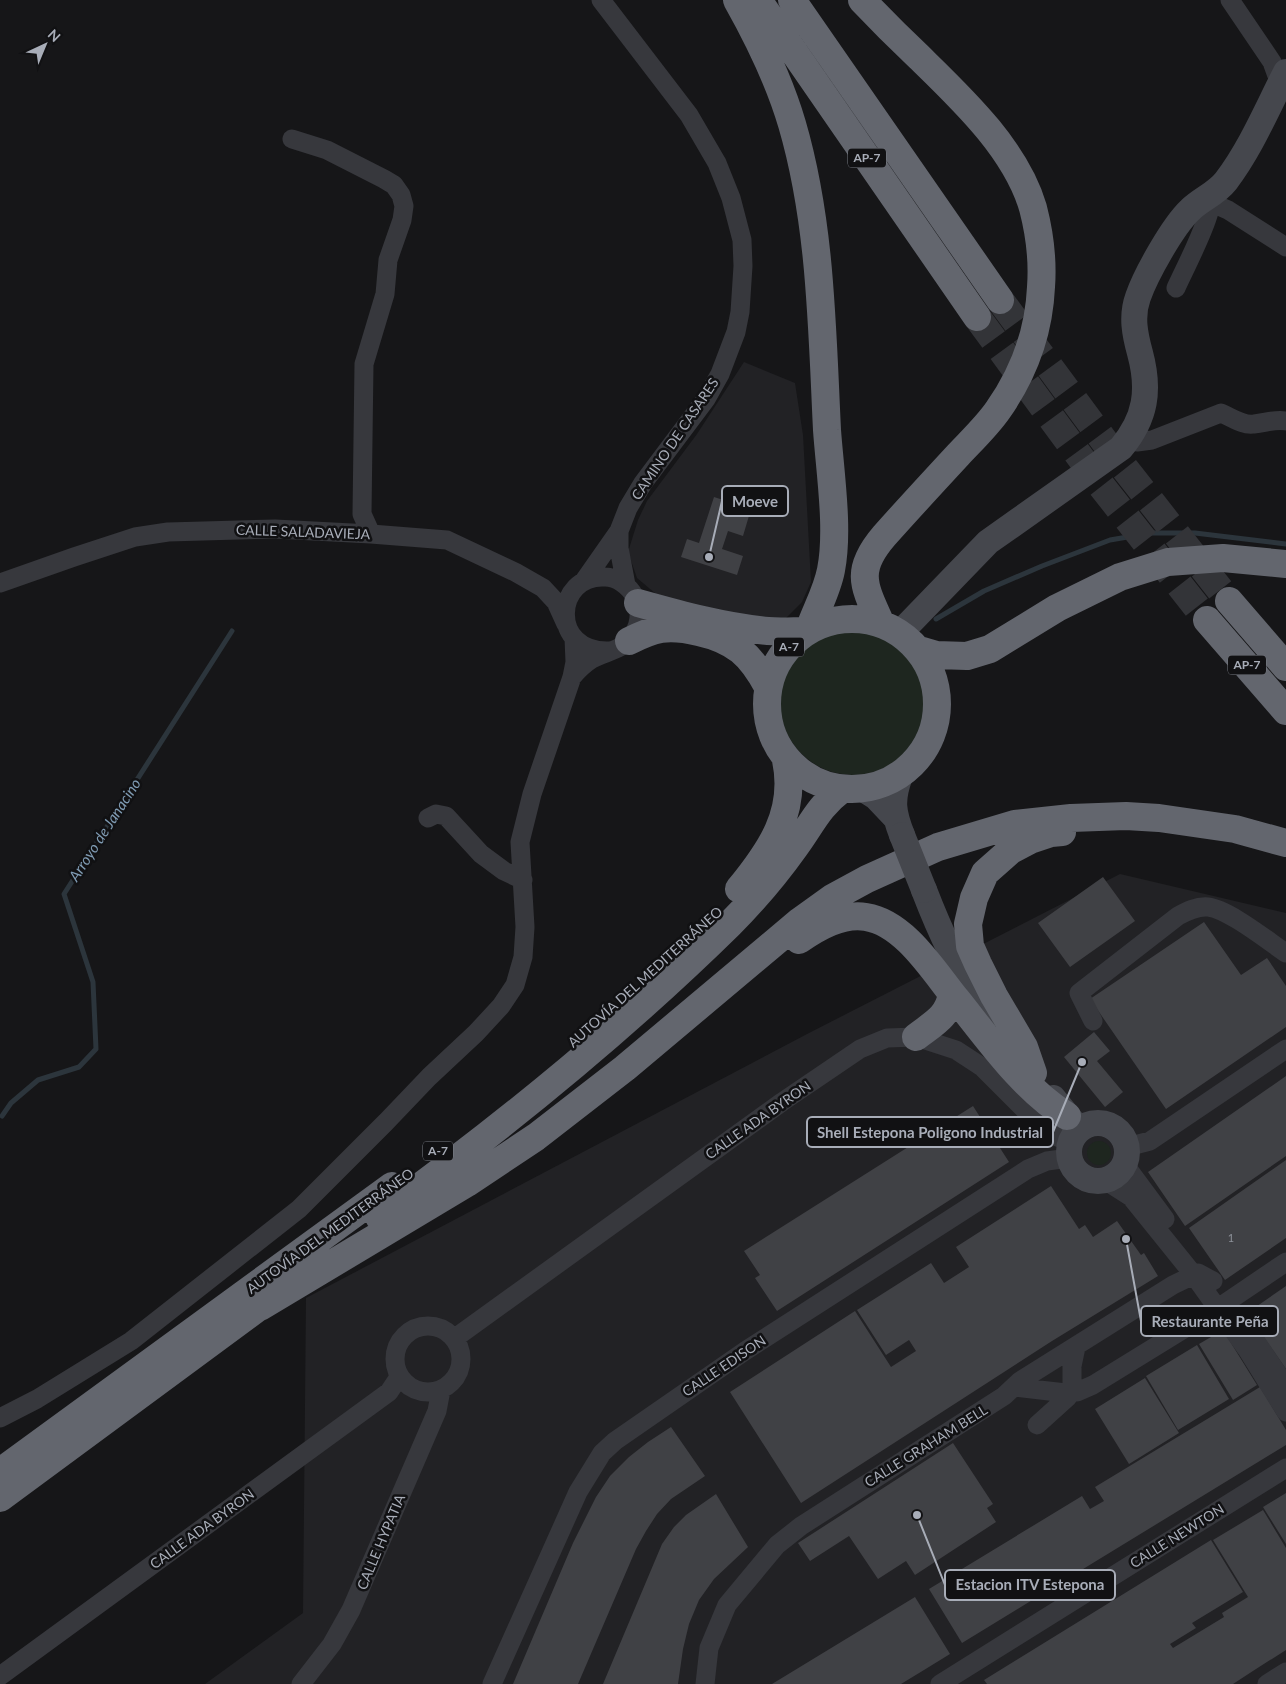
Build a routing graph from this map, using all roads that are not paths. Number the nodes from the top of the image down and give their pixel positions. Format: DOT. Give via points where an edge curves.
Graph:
graph roads {
  1 [pos="602,0"];
  2 [pos="737,0"];
  3 [pos="758,0"];
  4 [pos="792,0"];
  5 [pos="862,0"];
  6 [pos="1230,0"];
  7 [pos="1283,78"];
  8 [pos="292,139"];
  9 [pos="1212,199"];
  10 [pos="1286,247"];
  11 [pos="1176,288"];
  12 [pos="1000,300"];
  13 [pos="977,317"];
  14 [pos="1286,421"];
  15 [pos="1130,438"];
  16 [pos="619,531"];
  17 [pos="372,534"];
  18 [pos="1286,564"];
  19 [pos="0,583"];
  20 [pos="579,585"];
  21 [pos="543,588"];
  22 [pos="632,594"];
  23 [pos="1229,601"];
  24 [pos="1207,620"];
  25 [pos="570,631"];
  26 [pos="808,631"];
  27 [pos="900,636"];
  28 [pos="619,646"];
  29 [pos="1286,667"];
  30 [pos="572,677"];
  31 [pos="768,687"];
  32 [pos="1286,711"];
  33 [pos="786,760"];
  34 [pos="900,776"];
  35 [pos="854,790"];
  36 [pos="1126,816"];
  37 [pos="428,818"];
  38 [pos="898,826"];
  39 [pos="1286,843"];
  40 [pos="522,880"];
  41 [pos="1286,953"];
  42 [pos="952,994"];
  43 [pos="1093,1021"];
  44 [pos="916,1037"];
  45 [pos="1286,1049"];
  46 [pos="625,1068"];
  47 [pos="1033,1073"];
  48 [pos="1071,1137"];
  49 [pos="1119,1164"];
  50 [pos="1286,1262"];
  51 [pos="1193,1274"];
  52 [pos="1213,1281"];
  53 [pos="1223,1304"];
  54 [pos="260,1306"];
  55 [pos="454,1338"];
  56 [pos="1076,1347"];
  57 [pos="1273,1365"];
  58 [pos="399,1377"];
  59 [pos="1286,1386"];
  60 [pos="1014,1387"];
  61 [pos="441,1390"];
  62 [pos="1075,1391"];
  63 [pos="1286,1400"];
  64 [pos="1286,1412"];
  65 [pos="0,1418"];
  66 [pos="1037,1425"];
  67 [pos="1286,1468"];
  68 [pos="0,1472"];
  69 [pos="0,1498"];
  70 [pos="1286,1672"];
  71 [pos="0,1676"];
  72 [pos="952,1681"];
  73 [pos="301,1684"];
  74 [pos="492,1684"];
  75 [pos="705,1684"];
  76 [pos="1267,1684"];
  1 -- 16 [label="street, CAMINO DE CASARES" via="689,114 717,163 732,198 742,240 743,266 736,332 720,374 706,399 643,483"];
  2 -- 26 [label="highway" via="754,29 792,123 805,175 814,234 833,524 831,570"];
  3 -- 13 [label="highway, AP-7"];
  4 -- 12 [label="highway, AP-7"];
  5 -- 27 [label="highway" via="979,118 1010,160 1032,207 1042,261 1036,330 1012,387 997,412 873,548 867,561 864,581 867,593"];
  6 -- 7 [label="street"];
  7 -- 9 [label="street" via="1243,156"];
  8 -- 17 [label="street" via="327,150 384,179 394,186 404,206 388,260 385,294 364,364 362,514"];
  9 -- 10 [label="street"];
  9 -- 11 [label="street"];
  9 -- 15 [label="street" via="1191,209 1177,227 1137,298 1134,332 1145,378 1146,400"];
  14 -- 15 [label="street" via="1277,419 1245,424 1221,413 1152,440 1137,442"];
  15 -- 27 [label="street" via="1121,448 988,542"];
  16 -- 20 [label="street, CAMINO DE CASARES"];
  16 -- 22 [label="street, CAMINO DE CASARES" via="619,548"];
  17 -- 19 [label="street, CALLE SALADAVIEJA" via="275,529 168,532 135,537"];
  17 -- 21 [label="street, CALLE SALADAVIEJA" via="447,540"];
  18 -- 27 [label="highway" via="1223,558 1168,562 1104,584 990,649 967,656 936,655"];
  20 -- 21 [label="street, CALLE SALADAVIEJA" via="564,590"];
  20 -- 22 [label="street" via="595,577 606,577 616,579"];
  20 -- 25 [label="street" via="568,599 565,611"];
  21 -- 25 [label="street, CALLE SALADAVIEJA" via="556,602"];
  22 -- 26 [label="highway" via="703,621 769,631"];
  22 -- 28 [label="street" via="640,613 638,623"];
  23 -- 29 [label="highway, AP-7"];
  24 -- 32 [label="highway, AP-7"];
  25 -- 28 [label="street" via="587,648 598,651"];
  25 -- 30 [label="street" via="575,662"];
  26 -- 27 [label="highway, A-7" via="845,619 863,620"];
  26 -- 31 [label="highway, A-7" via="790,646 777,664"];
  27 -- 34 [label="highway, A-7" via="934,680 938,707 933,734 920,758"];
  28 -- 30 [label="street" via="590,660"];
  28 -- 31 [label="highway" via="662,629 676,628 707,634 729,642 743,652"];
  30 -- 40 [label="street" via="532,794 520,842"];
  31 -- 33 [label="highway, A-7" via="768,719"];
  33 -- 35 [label="highway, A-7" via="821,784"];
  33 -- 68 [label="highway, AUTOVÍA DEL MEDITERRÁNEO / A-7" via="787,810 759,864 733,897 644,982 505,1099 400,1180"];
  34 -- 35 [label="highway, A-7" via="878,787"];
  34 -- 38 [label="street" via="893,802"];
  35 -- 38 [label="street" via="876,797"];
  35 -- 54 [label="highway, AUTOVÍA DEL MEDITERRÁNEO / A-7" via="823,805 771,880 640,1009 500,1127"];
  36 -- 39 [label="highway" via="1226,828"];
  36 -- 46 [label="highway" via="1015,824 938,847 867,879 800,921"];
  36 -- 47 [label="highway" via="1079,830 1051,833 1011,850 985,873 974,898 968,924 970,946 1024,1047"];
  37 -- 40 [label="street" via="436,814 446,816 481,854"];
  38 -- 47 [label="street, bridge" via="944,939 964,977"];
  40 -- 65 [label="street" via="525,926 521,969 501,1006 476,1034 299,1209 131,1341"];
  41 -- 43 [label="street" via="1227,914 1208,907 1191,909 1079,993"];
  42 -- 44 [label="highway" via="950,1007 943,1016"];
  42 -- 46 [label="highway" via="918,950 901,934 883,922 867,917 850,917 809,934 696,1022"];
  42 -- 48 [label="highway"];
  44 -- 48 [label="street, CALLE ADA BYRON" via="963,1054 982,1067 1045,1130 1057,1137"];
  44 -- 55 [label="street, CALLE ADA BYRON" via="887,1038 860,1049"];
  45 -- 49 [label="street"];
  46 -- 54 [label="highway, AUTOVÍA DEL MEDITERRÁNEO / A-7" via="536,1137 468,1183"];
  47 -- 48 [label="street"];
  48 -- 49 [label="street" via="1086,1125 1104,1123 1112,1126 1119,1131"];
  48 -- 49 [label="street" via="1073,1167 1087,1180 1097,1182"];
  48 -- 74 [label="street, CALLE EDISON" via="1047,1161 1028,1169 745,1351 615,1441 597,1459 578,1492"];
  49 -- 51 [label="street" via="1131,1197"];
  49 -- 52 [label="street"];
  50 -- 53 [label="street"];
  51 -- 52 [label="street" via="1203,1274"];
  51 -- 53 [label="street"];
  51 -- 56 [label="street, CALLE GRAHAM BELL"];
  52 -- 53 [label="street"];
  53 -- 57 [label="street"];
  53 -- 62 [label="street"];
  53 -- 64 [label="street"];
  54 -- 69 [label="highway, AUTOVÍA DEL MEDITERRÁNEO / A-7"];
  55 -- 58 [label="street" via="436,1326 413,1328 397,1344 394,1355"];
  55 -- 61 [label="street" via="460,1352 460,1367 456,1377"];
  56 -- 60 [label="street, CALLE GRAHAM BELL"];
  56 -- 62 [label="street" via="1072,1366"];
  57 -- 59 [label="street"];
  57 -- 63 [label="street" via="1276,1382"];
  58 -- 61 [label="street" via="418,1391"];
  58 -- 71 [label="street, CALLE ADA BYRON" via="389,1392"];
  60 -- 62 [label="street"];
  60 -- 75 [label="street, CALLE GRAHAM BELL" via="806,1522 778,1545 727,1605 709,1648"];
  61 -- 73 [label="street, CALLE HYPATIA" via="437,1411 351,1610 332,1644"];
  62 -- 66 [label="street"];
  67 -- 72 [label="street, CALLE NEWTON"];
  70 -- 76 [label="street"];
}
